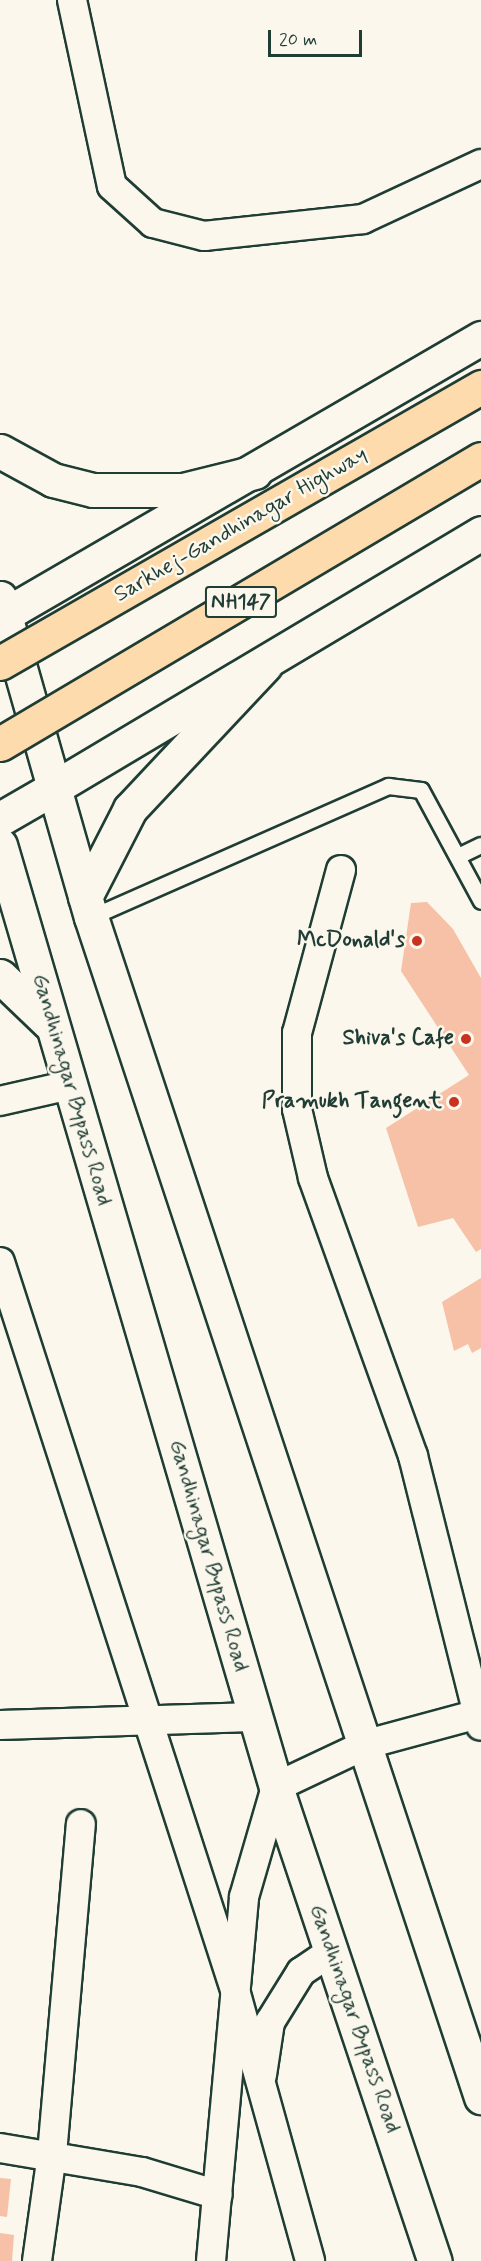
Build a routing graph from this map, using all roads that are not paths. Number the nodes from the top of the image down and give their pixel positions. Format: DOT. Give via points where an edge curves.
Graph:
graph roads {
  1 [pos="72,0"];
  2 [pos="481,164"];
  3 [pos="481,338"];
  4 [pos="481,387"];
  5 [pos="0,452"];
  6 [pos="481,459"];
  7 [pos="255,472"];
  8 [pos="481,533"];
  9 [pos="1,610"];
  10 [pos="0,663"];
  11 [pos="265,665"];
  12 [pos="0,744"];
  13 [pos="52,789"];
  14 [pos="0,819"];
  15 [pos="0,845"];
  16 [pos="481,845"];
  17 [pos="458,856"];
  18 [pos="341,870"];
  19 [pos="481,901"];
  20 [pos="88,907"];
  21 [pos="0,976"];
  22 [pos="51,1024"];
  23 [pos="70,1085"];
  24 [pos="0,1101"];
  25 [pos="0,1262"];
  26 [pos="255,1717"];
  27 [pos="479,1720"];
  28 [pos="144,1721"];
  29 [pos="0,1725"];
  30 [pos="367,1744"];
  31 [pos="276,1787"];
  32 [pos="81,1824"];
  33 [pos="331,1952"];
  34 [pos="235,1990"];
  35 [pos="477,2060"];
  36 [pos="260,2086"];
  37 [pos="481,2097"];
  38 [pos="0,2148"];
  39 [pos="52,2154"];
  40 [pos="218,2195"];
  41 [pos="37,2261"];
  42 [pos="211,2261"];
  43 [pos="310,2261"];
  44 [pos="435,2261"];
  1 -- 2 [label="street" via="112,186 153,223 204,236 363,219"];
  3 -- 7 [label="main road"];
  4 -- 10 [label="highway, Sarkhej-Gandhinagar Highway / NH147, bridge"];
  5 -- 7 [label="main road" via="53,480 93,490 183,490"];
  6 -- 12 [label="highway, NH147, bridge"];
  7 -- 9 [label="main road"];
  8 -- 11 [label="main road"];
  9 -- 13 [label="main road"];
  11 -- 13 [label="main road"];
  11 -- 20 [label="main road" via="130,808"];
  13 -- 14 [label="main road"];
  13 -- 20 [label="main road"];
  15 -- 22 [label="main road, Gandhinagar Bypass Road"];
  16 -- 17 [label="lane"];
  17 -- 19 [label="lane"];
  17 -- 20 [label="lane" via="421,790 388,786"];
  18 -- 27 [label="street" via="297,1033 297,1109 313,1178 413,1456"];
  20 -- 30 [label="main road"];
  21 -- 22 [label="main road"];
  22 -- 23 [label="main road, Gandhinagar Bypass Road"];
  23 -- 24 [label="street"];
  23 -- 26 [label="main road, Gandhinagar Bypass Road"];
  25 -- 28 [label="street"];
  26 -- 28 [label="street"];
  26 -- 31 [label="main road, Gandhinagar Bypass Road"];
  27 -- 30 [label="street"];
  28 -- 29 [label="street"];
  28 -- 34 [label="street"];
  30 -- 31 [label="street"];
  30 -- 35 [label="main road"];
  31 -- 33 [label="main road, Gandhinagar Bypass Road"];
  31 -- 34 [label="street" via="244,1897"];
  32 -- 39 [label="street"];
  33 -- 36 [label="street" via="301,1971 270,2022"];
  33 -- 44 [label="main road, Gandhinagar Bypass Road"];
  34 -- 36 [label="street"];
  34 -- 40 [label="street"];
  35 -- 37 [label="main road"];
  36 -- 43 [label="street"];
  38 -- 39 [label="street"];
  39 -- 40 [label="street"];
  39 -- 41 [label="street"];
  40 -- 42 [label="street"];
}
